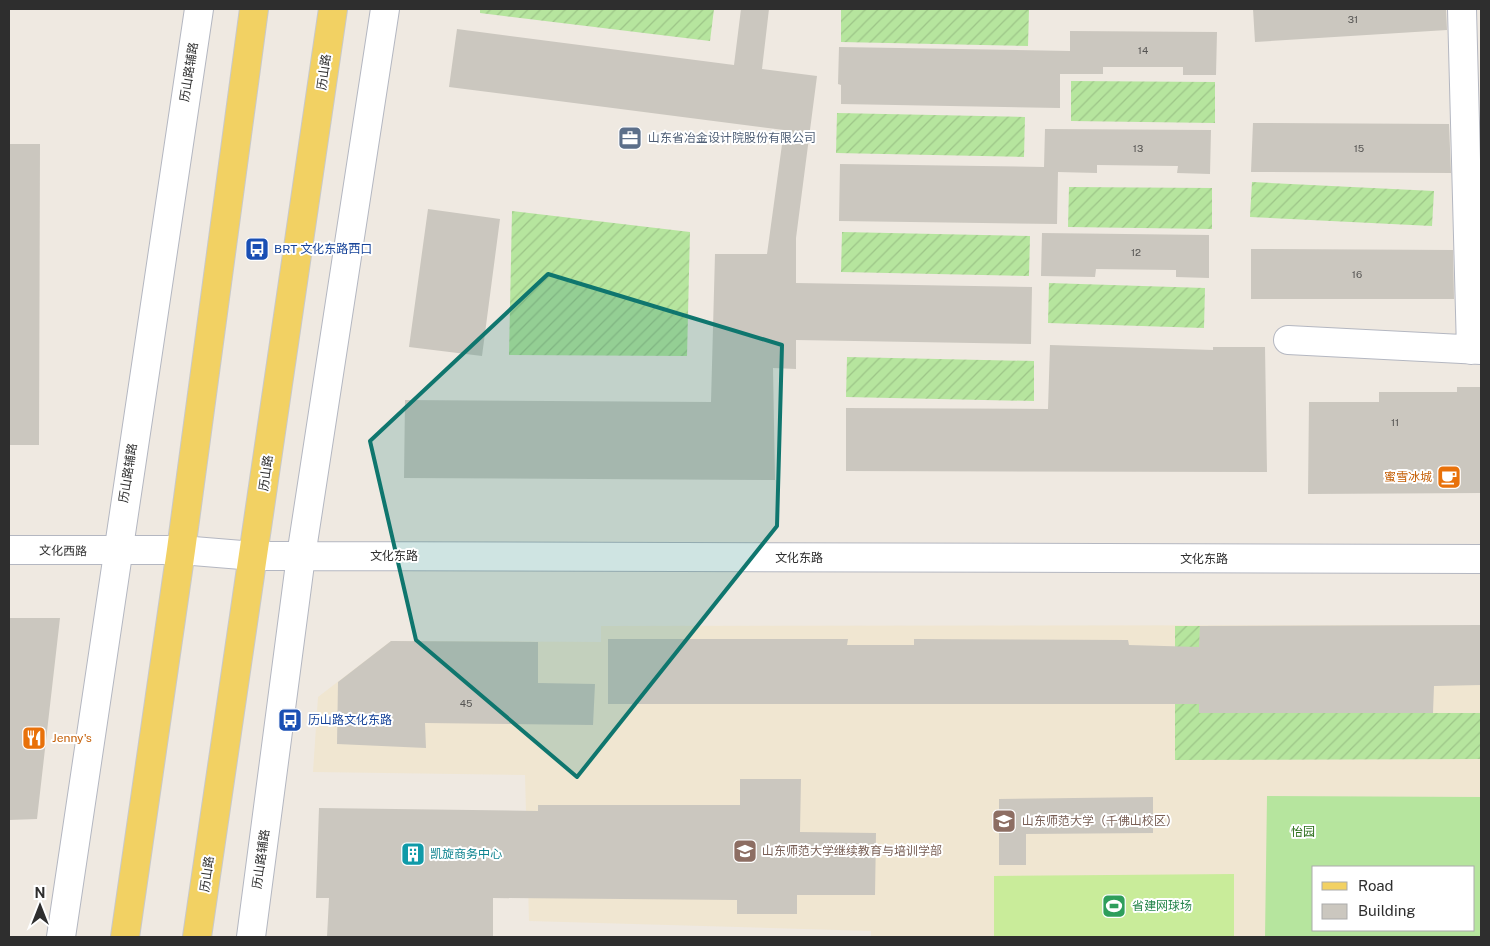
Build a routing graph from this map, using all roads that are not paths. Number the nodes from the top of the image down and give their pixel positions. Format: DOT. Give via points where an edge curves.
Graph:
graph roads {
  1 [pos="199,9"];
  2 [pos="254,9"];
  3 [pos="333,9"];
  4 [pos="385,9"];
  5 [pos="1462,9"];
  6 [pos="1288,340"];
  7 [pos="1476,350"];
  8 [pos="9,550"];
  9 [pos="181,550"];
  10 [pos="117,552"];
  11 [pos="254,556"];
  12 [pos="301,556"];
  13 [pos="1481,559"];
  14 [pos="61,937"];
  15 [pos="125,937"];
  16 [pos="197,937"];
  17 [pos="250,937"];
  1 -- 10 [label="street, 历山路辅路"];
  2 -- 9 [label="main road"];
  3 -- 11 [label="main road, 历山路"];
  4 -- 12 [label="street, 历山路辅路"];
  5 -- 7 [label="street"];
  6 -- 7 [label="street"];
  8 -- 10 [label="street, 文化西路"];
  9 -- 10 [label="street, 文化东路"];
  9 -- 11 [label="street, 文化东路"];
  9 -- 15 [label="main road"];
  10 -- 14 [label="street, 历山路辅路"];
  11 -- 12 [label="street, 文化东路"];
  11 -- 16 [label="main road, 历山路"];
  12 -- 13 [label="street, 文化东路"];
  12 -- 17 [label="street, 历山路辅路"];
}
